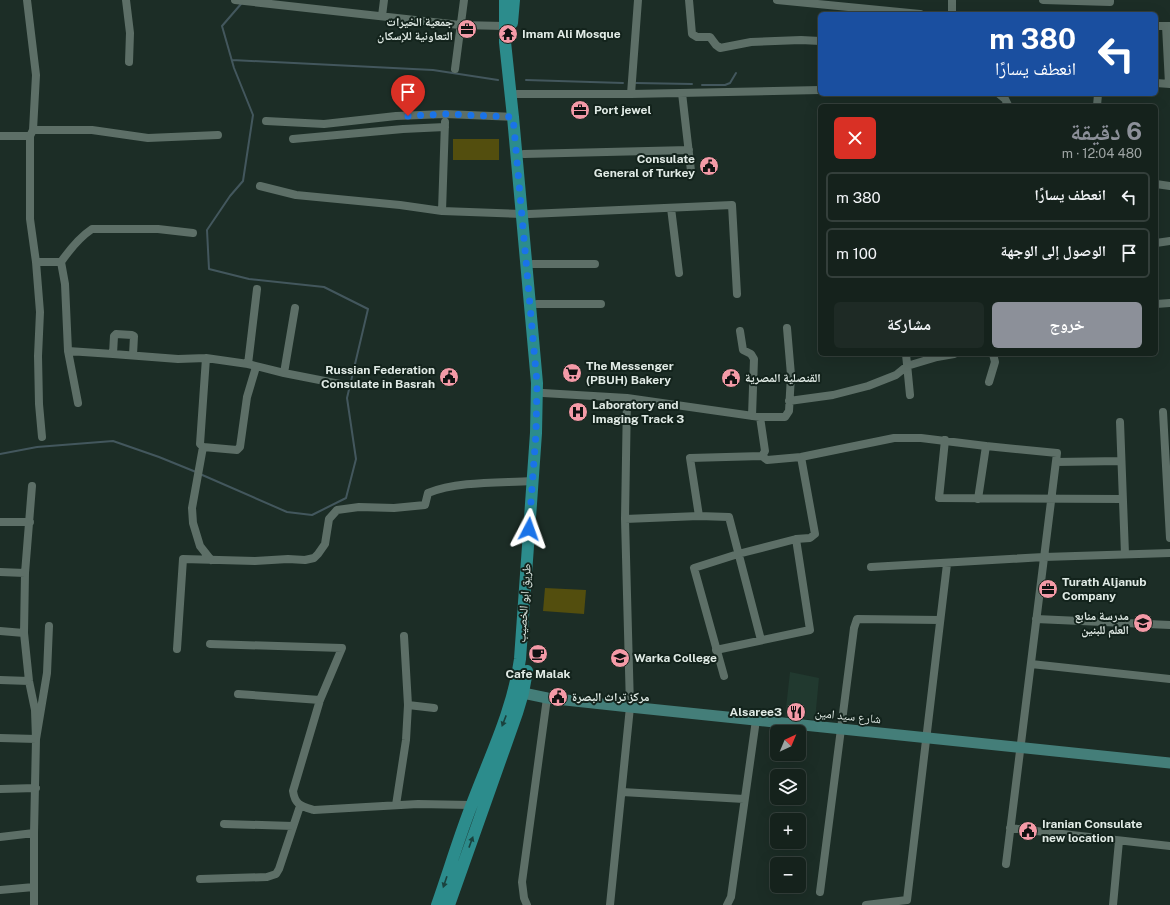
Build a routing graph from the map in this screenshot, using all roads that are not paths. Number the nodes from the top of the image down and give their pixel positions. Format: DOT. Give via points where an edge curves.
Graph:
graph roads {
  1 [pos="27,0"];
  2 [pos="126,0"];
  3 [pos="235,0"];
  4 [pos="384,0"];
  5 [pos="464,0"];
  6 [pos="505,0"];
  7 [pos="514,0"];
  8 [pos="638,0"];
  9 [pos="688,0"];
  10 [pos="777,0"];
  11 [pos="952,0"];
  12 [pos="1044,0"];
  13 [pos="1110,0"];
  14 [pos="900,12"];
  15 [pos="952,12"];
  16 [pos="382,16"];
  17 [pos="460,25"];
  18 [pos="504,26"];
  19 [pos="1168,26"];
  20 [pos="818,41"];
  21 [pos="129,62"];
  22 [pos="455,69"];
  23 [pos="1158,83"];
  24 [pos="1170,84"];
  25 [pos="818,90"];
  26 [pos="682,93"];
  27 [pos="518,94"];
  28 [pos="631,94"];
  29 [pos="1001,96"];
  30 [pos="1008,104"];
  31 [pos="445,114"];
  32 [pos="513,117"];
  33 [pos="266,121"];
  34 [pos="445,127"];
  35 [pos="32,133"];
  36 [pos="218,135"];
  37 [pos="0,136"];
  38 [pos="293,139"];
  39 [pos="689,150"];
  40 [pos="524,154"];
  41 [pos="691,171"];
  42 [pos="1158,184"];
  43 [pos="260,186"];
  44 [pos="1170,186"];
  45 [pos="671,208"];
  46 [pos="442,212"];
  47 [pos="526,214"];
  48 [pos="193,233"];
  49 [pos="1170,241"];
  50 [pos="1158,243"];
  51 [pos="36,262"];
  52 [pos="61,262"];
  53 [pos="533,264"];
  54 [pos="595,264"];
  55 [pos="679,272"];
  56 [pos="257,289"];
  57 [pos="737,294"];
  58 [pos="1170,303"];
  59 [pos="536,304"];
  60 [pos="601,304"];
  61 [pos="1158,304"];
  62 [pos="295,308"];
  63 [pos="787,328"];
  64 [pos="740,331"];
  65 [pos="68,351"];
  66 [pos="113,354"];
  67 [pos="133,355"];
  68 [pos="906,356"];
  69 [pos="942,356"];
  70 [pos="994,356"];
  71 [pos="206,358"];
  72 [pos="252,366"];
  73 [pos="907,366"];
  74 [pos="284,373"];
  75 [pos="989,382"];
  76 [pos="340,384"];
  77 [pos="543,393"];
  78 [pos="910,395"];
  79 [pos="627,398"];
  80 [pos="789,402"];
  81 [pos="78,403"];
  82 [pos="1162,412"];
  83 [pos="756,416"];
  84 [pos="1120,422"];
  85 [pos="42,437"];
  86 [pos="945,440"];
  87 [pos="986,446"];
  88 [pos="203,447"];
  89 [pos="762,456"];
  90 [pos="801,456"];
  91 [pos="1121,461"];
  92 [pos="1056,462"];
  93 [pos="532,481"];
  94 [pos="32,486"];
  95 [pos="1051,498"];
  96 [pos="978,499"];
  97 [pos="1123,499"];
  98 [pos="699,516"];
  99 [pos="625,519"];
  100 [pos="0,522"];
  101 [pos="30,522"];
  102 [pos="533,529"];
  103 [pos="1170,538"];
  104 [pos="796,540"];
  105 [pos="1170,553"];
  106 [pos="738,554"];
  107 [pos="1125,554"];
  108 [pos="1044,558"];
  109 [pos="212,560"];
  110 [pos="947,564"];
  111 [pos="871,567"];
  112 [pos="0,572"];
  113 [pos="26,573"];
  114 [pos="1036,619"];
  115 [pos="940,620"];
  116 [pos="1170,625"];
  117 [pos="49,626"];
  118 [pos="0,631"];
  119 [pos="24,633"];
  120 [pos="404,636"];
  121 [pos="761,640"];
  122 [pos="210,644"];
  123 [pos="177,649"];
  124 [pos="716,650"];
  125 [pos="1031,664"];
  126 [pos="724,676"];
  127 [pos="1170,679"];
  128 [pos="0,680"];
  129 [pos="29,682"];
  130 [pos="523,693"];
  131 [pos="238,694"];
  132 [pos="547,698"];
  133 [pos="320,700"];
  134 [pos="408,705"];
  135 [pos="630,707"];
  136 [pos="434,708"];
  137 [pos="756,720"];
  138 [pos="841,728"];
  139 [pos="0,738"];
  140 [pos="926,738"];
  141 [pos="36,739"];
  142 [pos="1020,748"];
  143 [pos="1170,763"];
  144 [pos="36,788"];
  145 [pos="0,789"];
  146 [pos="622,792"];
  147 [pos="744,799"];
  148 [pos="396,805"];
  149 [pos="300,806"];
  150 [pos="471,806"];
  151 [pos="224,824"];
  152 [pos="293,826"];
  153 [pos="1010,828"];
  154 [pos="34,833"];
  155 [pos="0,837"];
  156 [pos="1119,841"];
  157 [pos="1170,846"];
  158 [pos="459,858"];
  159 [pos="1006,864"];
  160 [pos="200,879"];
  161 [pos="34,887"];
  162 [pos="0,890"];
  163 [pos="820,892"];
  164 [pos="34,905"];
  165 [pos="437,905"];
  166 [pos="449,905"];
  167 [pos="527,905"];
  168 [pos="610,905"];
  169 [pos="727,905"];
  170 [pos="866,905"];
  171 [pos="1113,905"];
  1 -- 35 [label="street" via="36,76"];
  2 -- 21 [label="street" via="130,33"];
  3 -- 16 [label="street"];
  4 -- 16 [label="street"];
  5 -- 17 [label="street"];
  6 -- 18 [label="main road, طريق ابو الخصيب"];
  7 -- 27 [label="main road, طريق ابو الخصيب" via="512,42"];
  8 -- 28 [label="street"];
  9 -- 20 [label="street" via="692,34 697,37 710,37 720,48 751,42"];
  10 -- 14 [label="street"];
  11 -- 15 [label="street"];
  12 -- 13 [label="street"];
  16 -- 17 [label="street"];
  17 -- 18 [label="street"];
  17 -- 22 [label="street"];
  18 -- 32 [label="main road, طريق ابو الخصيب"];
  19 -- 24 [label="street"];
  23 -- 24 [label="street"];
  25 -- 26 [label="street"];
  26 -- 28 [label="street"];
  26 -- 39 [label="street"];
  27 -- 28 [label="street"];
  27 -- 40 [label="main road, طريق ابو الخصيب"];
  29 -- 30 [label="street"];
  31 -- 32 [label="street"];
  31 -- 33 [label="street" via="396,116 324,124"];
  31 -- 34 [label="street"];
  32 -- 47 [label="main road, طريق ابو الخصيب"];
  34 -- 38 [label="street"];
  34 -- 46 [label="street"];
  35 -- 36 [label="street" via="92,130 148,138"];
  35 -- 37 [label="street"];
  35 -- 51 [label="street" via="30,219"];
  39 -- 40 [label="street"];
  39 -- 41 [label="street"];
  40 -- 47 [label="main road, طريق ابو الخصيب"];
  42 -- 44 [label="street"];
  43 -- 46 [label="street" via="296,195 400,205"];
  45 -- 47 [label="street"];
  45 -- 55 [label="street"];
  45 -- 57 [label="street" via="732,205"];
  46 -- 47 [label="street"];
  47 -- 53 [label="main road, طريق ابو الخصيب"];
  47 -- 93 [label="main road, طريق ابو الخصيب" via="537,383"];
  48 -- 52 [label="street" via="158,229 92,229"];
  49 -- 50 [label="street"];
  51 -- 52 [label="street"];
  51 -- 85 [label="street" via="40,312 38,356"];
  52 -- 65 [label="street" via="65,284"];
  53 -- 54 [label="street"];
  53 -- 59 [label="main road, طريق ابو الخصيب"];
  56 -- 72 [label="street"];
  58 -- 61 [label="street"];
  59 -- 60 [label="street"];
  59 -- 77 [label="main road, طريق ابو الخصيب"];
  62 -- 74 [label="street"];
  63 -- 80 [label="street" via="791,375"];
  64 -- 83 [label="street" via="743,350 754,359"];
  65 -- 66 [label="street"];
  65 -- 81 [label="street"];
  66 -- 67 [label="street"];
  66 -- 67 [label="street" via="116,334 134,336"];
  67 -- 71 [label="street" via="178,359"];
  68 -- 73 [label="street"];
  69 -- 73 [label="street"];
  70 -- 75 [label="street" via="995,362"];
  71 -- 72 [label="street"];
  71 -- 88 [label="street" via="200,444"];
  72 -- 74 [label="street"];
  72 -- 88 [label="street" via="240,447 237,450"];
  73 -- 78 [label="street"];
  73 -- 80 [label="street" via="896,374 868,386"];
  74 -- 76 [label="street"];
  77 -- 79 [label="street"];
  77 -- 102 [label="main road, طريق ابو الخصيب"];
  79 -- 83 [label="street"];
  79 -- 99 [label="street"];
  80 -- 83 [label="street" via="789,411 785,417"];
  82 -- 103 [label="street"];
  83 -- 89 [label="street" via="765,451"];
  84 -- 91 [label="street"];
  86 -- 87 [label="street"];
  86 -- 90 [label="street" via="894,438"];
  86 -- 96 [label="street" via="940,498"];
  87 -- 92 [label="street" via="1057,453"];
  87 -- 96 [label="street"];
  88 -- 109 [label="street" via="192,508 193,523 200,546"];
  89 -- 90 [label="street" via="767,460"];
  89 -- 98 [label="street" via="690,458"];
  90 -- 104 [label="street" via="815,534 810,538"];
  91 -- 92 [label="street"];
  91 -- 97 [label="street"];
  92 -- 95 [label="street"];
  93 -- 102 [label="main road, طريق ابو الخصيب"];
  93 -- 109 [label="street" via="458,485 437,489 428,493 425,505 337,510 329,519 325,544 314,558"];
  94 -- 101 [label="street"];
  95 -- 96 [label="street"];
  95 -- 97 [label="street"];
  95 -- 108 [label="street"];
  97 -- 107 [label="street"];
  98 -- 99 [label="street"];
  98 -- 106 [label="street" via="729,517"];
  99 -- 135 [label="street"];
  100 -- 101 [label="street"];
  101 -- 113 [label="street"];
  102 -- 130 [label="main road, طريق ابو الخصيب" via="529,648"];
  102 -- 150 [label="main road, طريق ابو الخصيب, one-way" via="516,683 508,712"];
  104 -- 106 [label="street"];
  104 -- 121 [label="street" via="810,630"];
  105 -- 107 [label="street"];
  106 -- 121 [label="street"];
  106 -- 124 [label="street" via="694,568"];
  107 -- 108 [label="street"];
  108 -- 110 [label="street"];
  108 -- 114 [label="street"];
  109 -- 123 [label="street" via="183,559"];
  110 -- 111 [label="street"];
  110 -- 115 [label="street"];
  112 -- 113 [label="street"];
  113 -- 119 [label="street"];
  114 -- 116 [label="street"];
  114 -- 125 [label="street"];
  115 -- 138 [label="street" via="857,618"];
  115 -- 140 [label="street"];
  117 -- 141 [label="street" via="47,673"];
  118 -- 119 [label="street"];
  119 -- 129 [label="street"];
  120 -- 134 [label="street"];
  121 -- 124 [label="street"];
  122 -- 133 [label="street" via="342,648"];
  124 -- 126 [label="street"];
  125 -- 127 [label="street"];
  125 -- 142 [label="street"];
  128 -- 129 [label="street"];
  129 -- 141 [label="street" via="35,710"];
  130 -- 132 [label="street, شارع سيد امين"];
  158 -- 130 [label="main road, طريق ابو الخصيب, one-way"];
  131 -- 133 [label="street"];
  132 -- 135 [label="street, شارع سيد امين"];
  132 -- 167 [label="street" via="522,882"];
  133 -- 149 [label="street" via="293,790 294,798"];
  134 -- 136 [label="street"];
  134 -- 148 [label="street" via="406,740"];
  135 -- 137 [label="street, شارع سيد امين"];
  135 -- 146 [label="street"];
  137 -- 138 [label="street, شارع سيد امين"];
  137 -- 147 [label="street"];
  138 -- 140 [label="street, شارع سيد امين"];
  138 -- 163 [label="street"];
  139 -- 141 [label="street"];
  140 -- 142 [label="street, شارع سيد امين"];
  140 -- 170 [label="street" via="907,900"];
  141 -- 144 [label="street"];
  142 -- 143 [label="street, شارع سيد امين"];
  142 -- 153 [label="street"];
  144 -- 145 [label="street"];
  144 -- 154 [label="street"];
  146 -- 147 [label="street"];
  146 -- 168 [label="street"];
  147 -- 169 [label="street" via="731,896"];
  148 -- 149 [label="street" via="314,810"];
  148 -- 150 [label="street"];
  149 -- 152 [label="street"];
  150 -- 158 [label="main road, طريق ابو الخصيب"];
  151 -- 152 [label="street"];
  152 -- 160 [label="street" via="280,869 276,874 267,877"];
  153 -- 156 [label="street"];
  153 -- 159 [label="street"];
  154 -- 155 [label="street"];
  154 -- 161 [label="street"];
  156 -- 157 [label="street"];
  156 -- 171 [label="street"];
  158 -- 165 [label="main road, طريق ابو الخصيب, one-way"];
  158 -- 166 [label="main road, طريق ابو الخصيب"];
  161 -- 162 [label="street"];
  161 -- 164 [label="street"];
}
